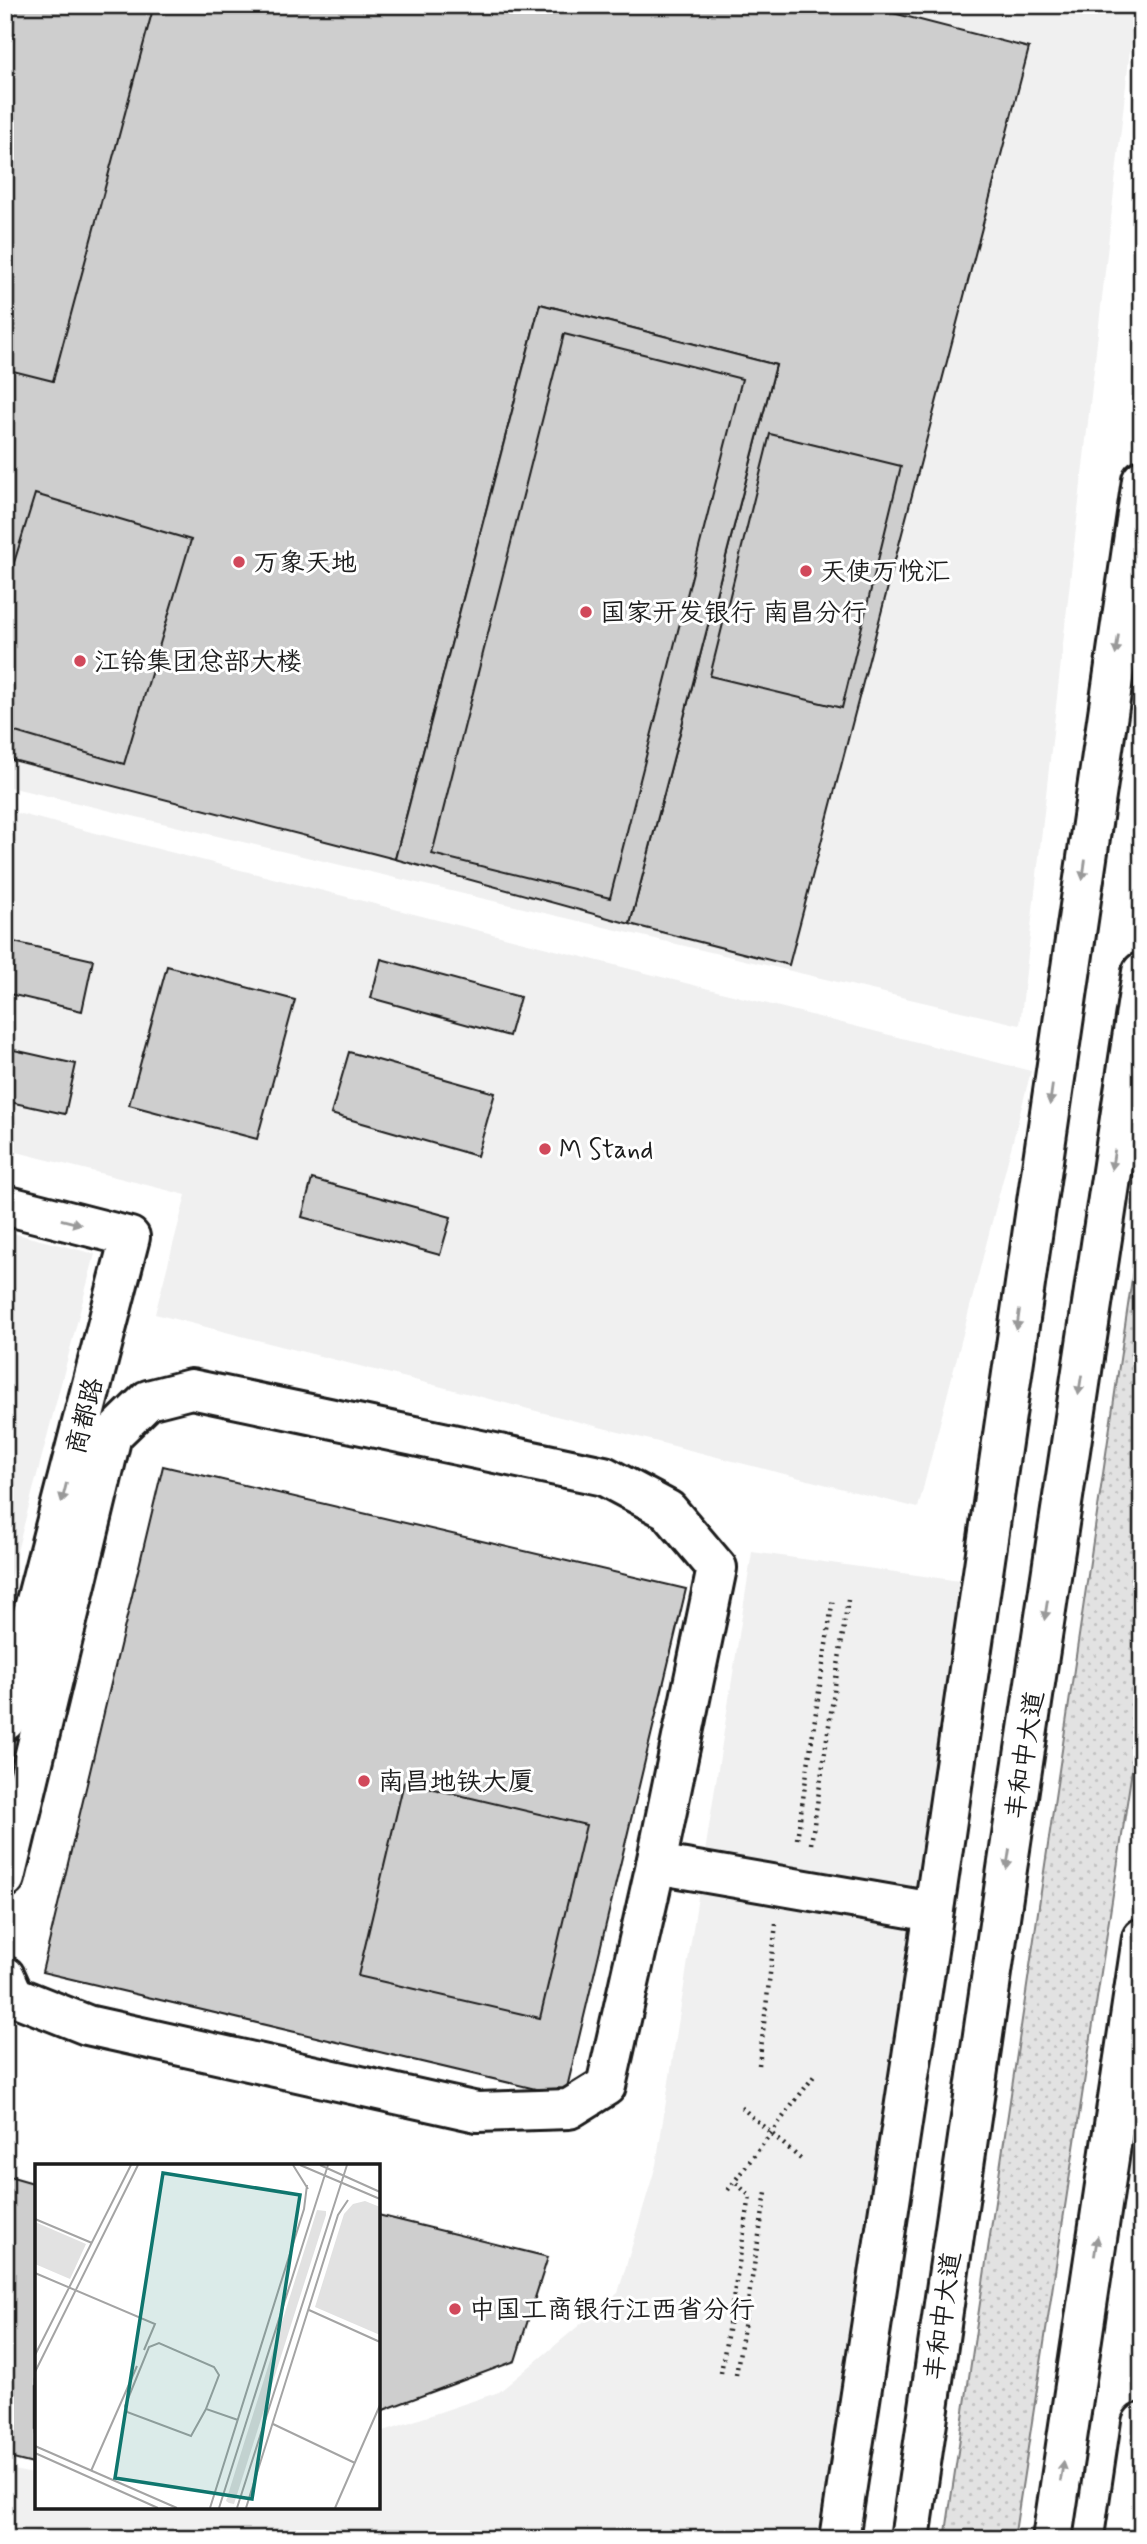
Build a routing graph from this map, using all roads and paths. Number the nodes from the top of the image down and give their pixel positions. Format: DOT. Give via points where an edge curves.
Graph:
graph roads {
  1 [pos="1142,480"];
  2 [pos="1142,972"];
  3 [pos="5,1205"];
  4 [pos="833,1598"];
  5 [pos="848,1600"];
  6 [pos="5,1721"];
  7 [pos="797,1839"];
  8 [pos="811,1844"];
  9 [pos="656,1864"];
  10 [pos="5,1878"];
  11 [pos="781,1885"];
  12 [pos="933,1912"];
  13 [pos="1142,1938"];
  14 [pos="5,1976"];
  15 [pos="759,2064"];
  16 [pos="814,2076"];
  17 [pos="741,2107"];
  18 [pos="771,2132"];
  19 [pos="802,2160"];
  20 [pos="734,2181"];
  21 [pos="728,2190"];
  22 [pos="766,2193"];
  23 [pos="721,2373"];
  24 [pos="736,2375"];
  25 [pos="1142,2423"];
  26 [pos="839,2539"];
  27 [pos="909,2539"];
  28 [pos="1052,2539"];
  29 [pos="1125,2539"];
  1 -- 12 [label="main road, one-way"];
  2 -- 27 [label="main road, 丰和中大道, one-way"];
  3 -- 6 [label="main road, 商都路, one-way" via="130,1237"];
  4 -- 7 [label="path"];
  5 -- 8 [label="path"];
  9 -- 10 [label="main road" via="717,1568 668,1510 604,1476 191,1389 148,1400 111,1435"];
  9 -- 11 [label="main road"];
  9 -- 14 [label="main road" via="606,2086 569,2109 477,2112 87,2025 15,1996"];
  11 -- 12 [label="main road"];
  11 -- 15 [label="path"];
  12 -- 26 [label="main road"];
  28 -- 13 [label="main road, one-way"];
  16 -- 18 [label="path"];
  17 -- 18 [label="path"];
  18 -- 19 [label="path"];
  18 -- 20 [label="path"];
  20 -- 21 [label="path"];
  20 -- 23 [label="path" via="750,2196"];
  22 -- 24 [label="path"];
  25 -- 29 [label="main road"];
}
